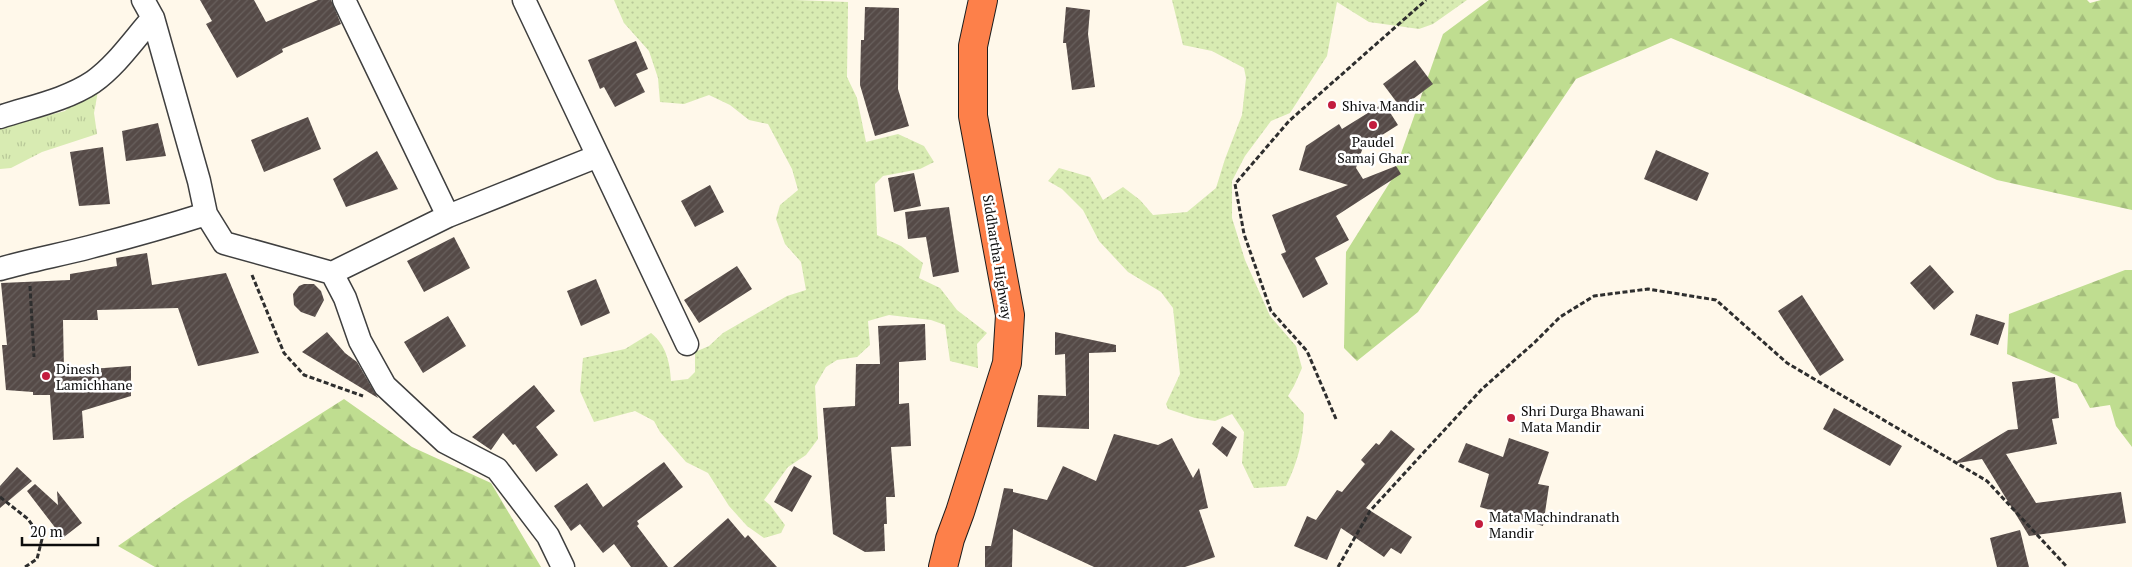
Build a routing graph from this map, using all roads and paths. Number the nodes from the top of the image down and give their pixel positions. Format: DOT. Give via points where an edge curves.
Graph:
graph roads {
  1 [pos="344,0"];
  2 [pos="524,0"];
  3 [pos="983,0"];
  4 [pos="1426,0"];
  5 [pos="148,9"];
  6 [pos="0,117"];
  7 [pos="598,156"];
  8 [pos="206,214"];
  9 [pos="448,216"];
  10 [pos="242,248"];
  11 [pos="28,260"];
  12 [pos="0,269"];
  13 [pos="332,273"];
  14 [pos="687,344"];
  15 [pos="34,357"];
  16 [pos="364,396"];
  17 [pos="1336,418"];
  18 [pos="0,497"];
  19 [pos="25,567"];
  20 [pos="563,567"];
  21 [pos="942,567"];
  22 [pos="1338,567"];
  23 [pos="2067,567"];
  1 -- 9 [label="street"];
  2 -- 7 [label="street"];
  3 -- 21 [label="highway, Siddhartha Highway" via="973,46 973,116 1010,316 1007,363"];
  4 -- 17 [label="path" via="1289,121 1235,184 1244,234 1271,311 1307,351"];
  5 -- 6 [label="street" via="122,55 93,81 66,95"];
  5 -- 8 [label="street"];
  7 -- 9 [label="street"];
  7 -- 14 [label="street"];
  8 -- 10 [label="street" via="224,243"];
  8 -- 11 [label="street" via="121,239"];
  9 -- 13 [label="street"];
  10 -- 13 [label="street"];
  10 -- 16 [label="path" via="284,353 304,375"];
  11 -- 12 [label="street"];
  11 -- 15 [label="path"];
  13 -- 20 [label="street" via="345,298 360,341 385,386 445,442 497,469 548,536"];
  18 -- 19 [label="path" via="28,518 42,539 37,559"];
  22 -- 23 [label="path" via="1370,511 1482,390 1560,317 1594,296 1648,289 1716,300 1787,363 1986,481"];
}
